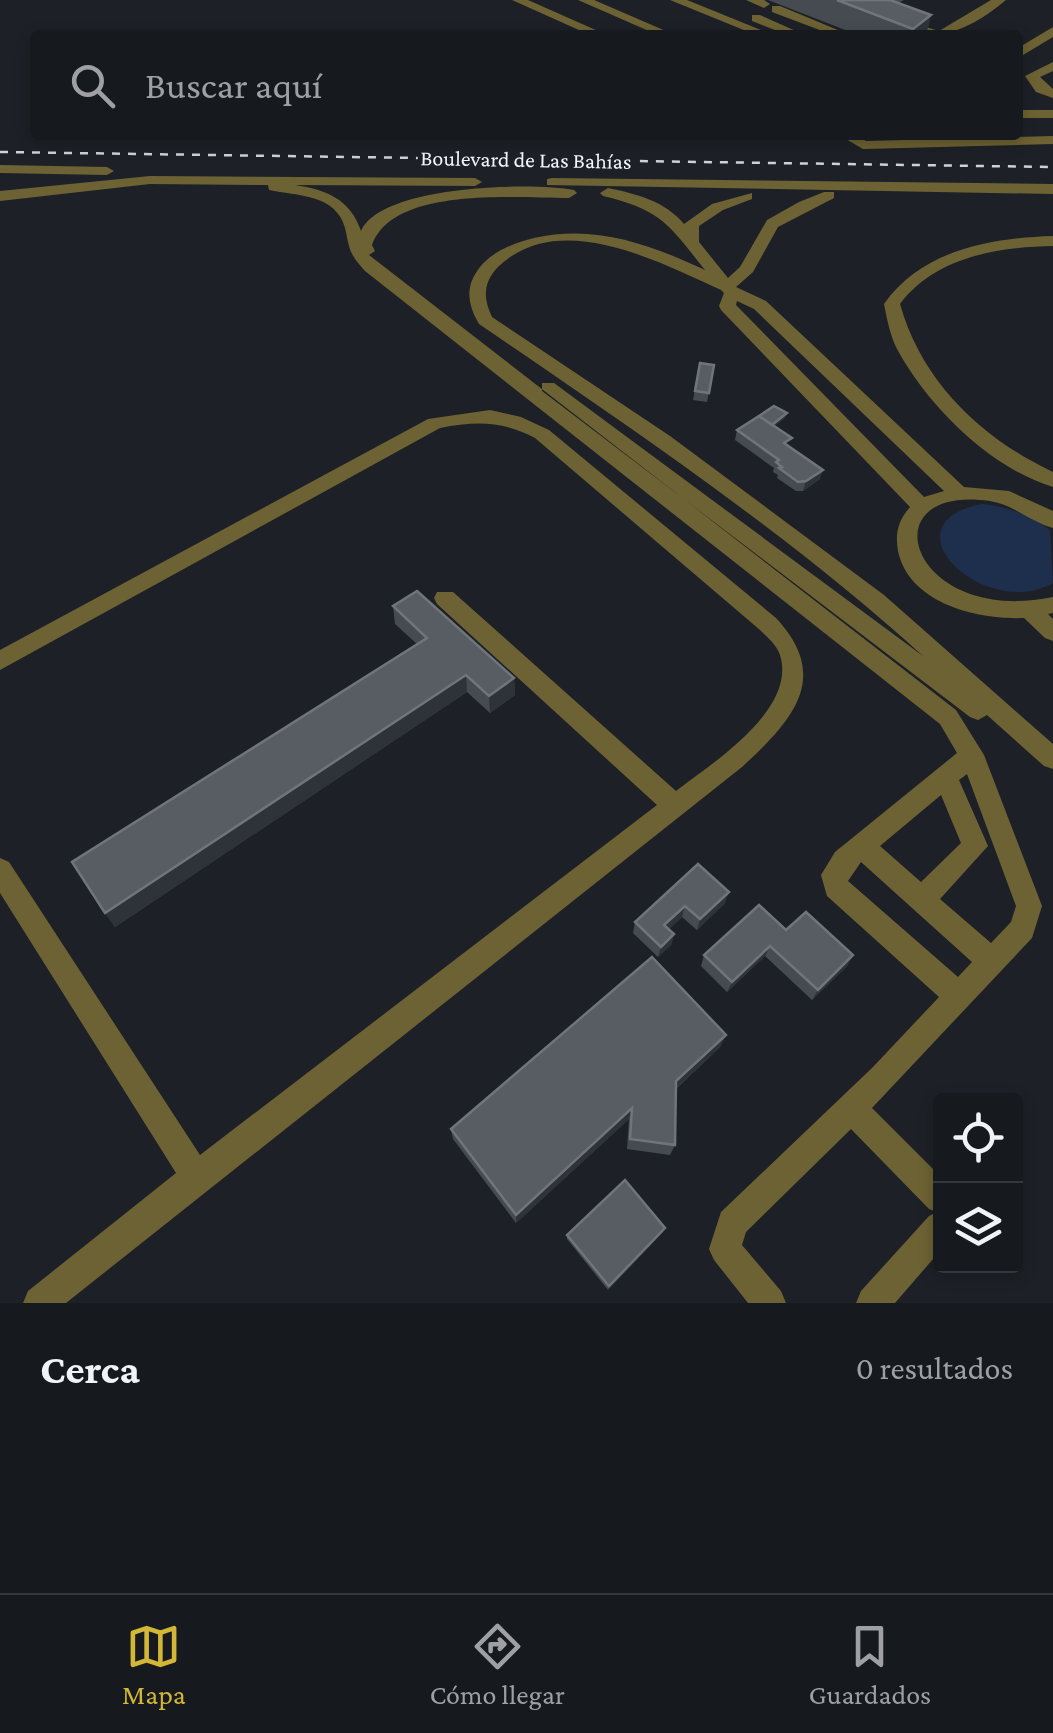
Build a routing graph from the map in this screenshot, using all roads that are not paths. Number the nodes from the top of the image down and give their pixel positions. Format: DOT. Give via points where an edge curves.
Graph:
graph roads {
  1 [pos="518,0"];
  2 [pos="584,0"];
  3 [pos="631,0"];
  4 [pos="676,0"];
  5 [pos="717,0"];
  6 [pos="1000,0"];
  7 [pos="764,5"];
  8 [pos="609,10"];
  9 [pos="883,17"];
  10 [pos="576,25"];
  11 [pos="588,30"];
  12 [pos="657,30"];
  13 [pos="754,30"];
  14 [pos="787,30"];
  15 [pos="831,30"];
  16 [pos="924,30"];
  17 [pos="949,30"];
  18 [pos="1053,31"];
  19 [pos="1023,47"];
  20 [pos="1023,48"];
  21 [pos="1050,49"];
  22 [pos="1053,66"];
  23 [pos="1023,67"];
  24 [pos="1053,94"];
  25 [pos="1023,114"];
  26 [pos="1053,114"];
  27 [pos="1053,123"];
  28 [pos="1023,124"];
  29 [pos="854,140"];
  30 [pos="1053,140"];
  31 [pos="0,170"];
  32 [pos="241,178"];
  33 [pos="472,182"];
  34 [pos="274,188"];
  35 [pos="1053,189"];
  36 [pos="441,191"];
  37 [pos="569,192"];
  38 [pos="608,193"];
  39 [pos="830,195"];
  40 [pos="747,196"];
  41 [pos="0,197"];
  42 [pos="1053,198"];
  43 [pos="1053,241"];
  44 [pos="691,244"];
  45 [pos="363,250"];
  46 [pos="729,290"];
  47 [pos="1053,480"];
  48 [pos="957,492"];
  49 [pos="921,506"];
  50 [pos="1053,521"];
  51 [pos="445,598"];
  52 [pos="1043,609"];
  53 [pos="1053,632"];
  54 [pos="0,661"];
  55 [pos="972,755"];
  56 [pos="1053,763"];
  57 [pos="946,777"];
  58 [pos="675,806"];
  59 [pos="861,846"];
  60 [pos="0,870"];
  61 [pos="922,900"];
  62 [pos="991,961"];
  63 [pos="959,996"];
  64 [pos="851,1108"];
  65 [pos="196,1176"];
  66 [pos="933,1191"];
  67 [pos="933,1235"];
  68 [pos="40,1303"];
  69 [pos="769,1303"];
  70 [pos="873,1303"];
  1 -- 10 [label="street"];
  2 -- 8 [label="street"];
  3 -- 8 [label="street"];
  4 -- 13 [label="street"];
  5 -- 14 [label="street"];
  6 -- 17 [label="street"];
  7 -- 15 [label="street"];
  8 -- 10 [label="street"];
  8 -- 12 [label="street"];
  9 -- 16 [label="street"];
  10 -- 11 [label="street"];
  18 -- 19 [label="street"];
  20 -- 21 [label="street"];
  21 -- 23 [label="street"];
  22 -- 24 [label="street" via="1032,76"];
  25 -- 26 [label="street"];
  27 -- 28 [label="street"];
  29 -- 30 [label="street"];
  31 -- 32 [label="street"];
  32 -- 33 [label="street, Boulevard de Las Bahías"];
  32 -- 41 [label="street, Boulevard de Las Bahías" via="150,180"];
  33 -- 35 [label="street, Boulevard de Las Bahías"];
  33 -- 36 [label="street"];
  34 -- 36 [label="street, Boulevard de Las Bahías"];
  34 -- 41 [label="street, Boulevard de Las Bahías"];
  34 -- 45 [label="street" via="333,201 352,220"];
  36 -- 37 [label="street, Boulevard de Las Bahías"];
  36 -- 45 [label="street" via="380,209 362,222"];
  37 -- 38 [label="street, Boulevard de Las Bahías"];
  37 -- 45 [label="street" via="412,203 375,219"];
  38 -- 40 [label="street, Boulevard de Las Bahías"];
  38 -- 44 [label="street" via="667,212"];
  39 -- 40 [label="street, Boulevard de Las Bahías"];
  39 -- 42 [label="street, Boulevard de Las Bahías"];
  39 -- 46 [label="street" via="768,229 746,274"];
  40 -- 44 [label="street" via="700,216 691,225"];
  43 -- 47 [label="street" via="990,247 947,262 914,278 892,304 904,347 942,396 987,440"];
  44 -- 46 [label="street"];
  45 -- 55 [label="street" via="948,717"];
  45 -- 56 [label="street"];
  46 -- 48 [label="street" via="760,305"];
  46 -- 49 [label="street" via="727,306"];
  46 -- 56 [label="street" via="631,242 582,236 515,249 492,264 476,286 475,302 485,320 663,441 876,601"];
  48 -- 49 [label="street"];
  48 -- 50 [label="street" via="1007,496"];
  49 -- 52 [label="street" via="906,538 926,578 975,607 1004,613"];
  51 -- 58 [label="street"];
  52 -- 53 [label="street"];
  54 -- 58 [label="street" via="435,423 475,414 516,418 768,624 791,652 794,676 778,720"];
  55 -- 57 [label="street"];
  55 -- 62 [label="street" via="1030,906 1022,928"];
  57 -- 59 [label="street"];
  57 -- 61 [label="street" via="975,846"];
  58 -- 65 [label="street"];
  59 -- 61 [label="street"];
  59 -- 63 [label="street" via="838,867 836,887"];
  60 -- 65 [label="street"];
  61 -- 62 [label="street"];
  62 -- 63 [label="street"];
  63 -- 64 [label="street"];
  64 -- 66 [label="street"];
  64 -- 69 [label="street" via="732,1222 726,1248"];
  65 -- 68 [label="street"];
  67 -- 70 [label="street"];
}
